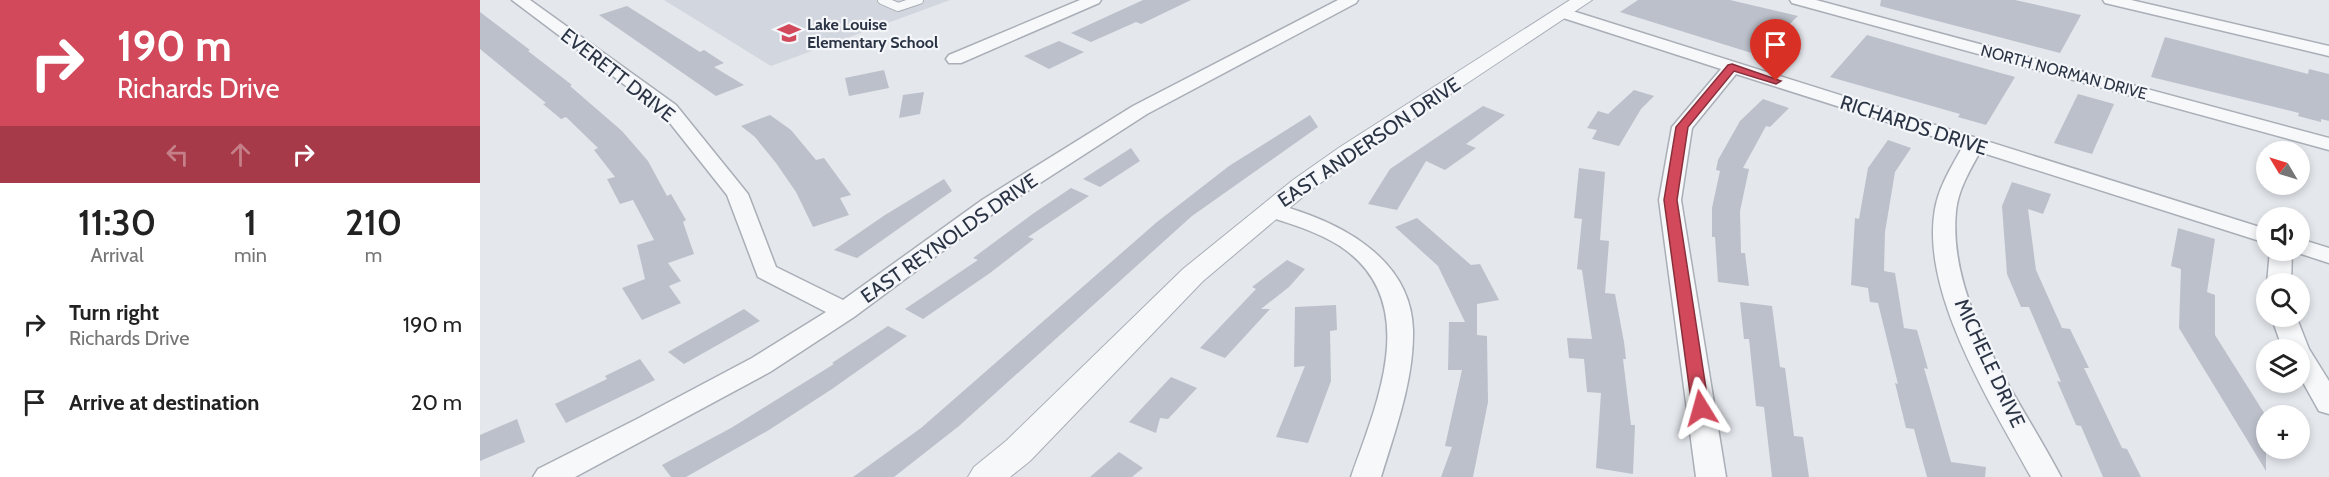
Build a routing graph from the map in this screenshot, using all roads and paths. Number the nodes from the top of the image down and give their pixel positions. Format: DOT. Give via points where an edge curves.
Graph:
graph roads {
  1 [pos="520,0"];
  2 [pos="882,0"];
  3 [pos="918,0"];
  4 [pos="1093,0"];
  5 [pos="1350,0"];
  6 [pos="1798,0"];
  7 [pos="2111,0"];
  8 [pos="1573,7"];
  9 [pos="2329,51"];
  10 [pos="955,59"];
  11 [pos="1732,67"];
  12 [pos="1974,144"];
  13 [pos="2329,144"];
  14 [pos="1271,210"];
  15 [pos="2256,233"];
  16 [pos="2310,249"];
  17 [pos="2329,255"];
  18 [pos="845,311"];
  19 [pos="2310,373"];
  20 [pos="2329,404"];
  21 [pos="548,477"];
  22 [pos="986,477"];
  23 [pos="1366,477"];
  24 [pos="1711,477"];
  25 [pos="2046,477"];
  1 -- 18 [label="street, EVERETT DRIVE" via="669,109 737,195 766,272"];
  2 -- 3 [label="lane" via="898,7"];
  4 -- 10 [label="street"];
  5 -- 18 [label="street, EAST REYNOLDS DRIVE" via="1140,110 990,205"];
  6 -- 13 [label="street, NORTH NORMAN DRIVE"];
  7 -- 9 [label="street"];
  8 -- 11 [label="street, RICHARDS DRIVE"];
  8 -- 14 [label="street, EAST ANDERSON DRIVE" via="1348,152"];
  11 -- 12 [label="street, RICHARDS DRIVE"];
  11 -- 24 [label="street" via="1682,127 1670,200"];
  12 -- 15 [label="street, RICHARDS DRIVE"];
  12 -- 25 [label="street, MICHELE DRIVE" via="1952,184 1945,211 1944,237 1950,270 1966,322"];
  14 -- 22 [label="street, EAST ANDERSON DRIVE" via="1193,275 1018,451"];
  14 -- 23 [label="street" via="1323,229 1358,249 1375,264 1395,299 1401,331 1395,371"];
  16 -- 17 [label="street"];
  18 -- 21 [label="street, EAST REYNOLDS DRIVE" via="708,394"];
  19 -- 20 [label="street"];
}
